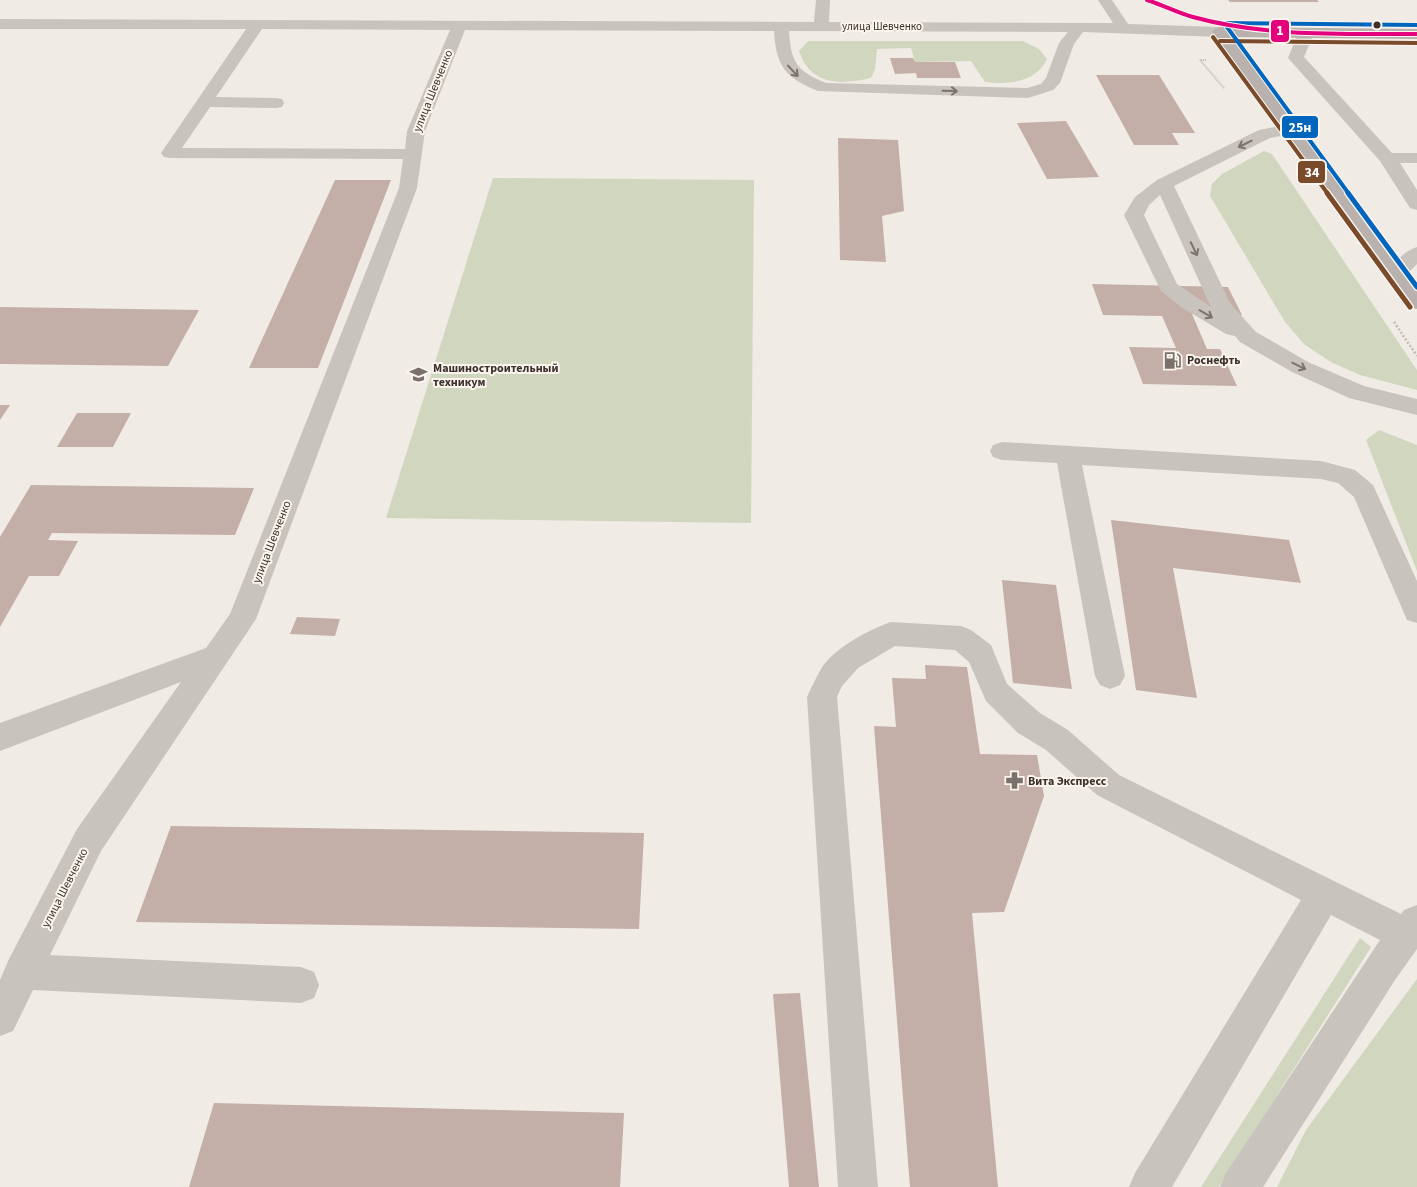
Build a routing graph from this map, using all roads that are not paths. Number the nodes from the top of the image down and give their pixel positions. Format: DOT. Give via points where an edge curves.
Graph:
graph roads {
  1 [pos="824,0"];
  2 [pos="1105,0"];
  3 [pos="0,24"];
  4 [pos="256,25"];
  5 [pos="781,26"];
  6 [pos="821,26"];
  7 [pos="459,27"];
  8 [pos="1079,28"];
  9 [pos="1122,28"];
  10 [pos="1220,32"];
  11 [pos="1306,34"];
  12 [pos="1417,34"];
  13 [pos="276,103"];
  14 [pos="200,109"];
  15 [pos="1291,129"];
  16 [pos="163,140"];
  17 [pos="413,154"];
  18 [pos="1387,158"];
  19 [pos="1417,158"];
  20 [pos="1164,184"];
  21 [pos="1417,204"];
  22 [pos="1417,252"];
  23 [pos="1397,273"];
  24 [pos="1417,302"];
  25 [pos="1248,337"];
  26 [pos="1417,407"];
  27 [pos="1002,451"];
  28 [pos="1068,455"];
  29 [pos="1417,612"];
  30 [pos="215,657"];
  31 [pos="1110,676"];
  32 [pos="0,737"];
  33 [pos="1324,894"];
  34 [pos="1412,928"];
  35 [pos="22,972"];
  36 [pos="300,985"];
  37 [pos="0,1018"];
  38 [pos="858,1187"];
  39 [pos="1149,1187"];
  40 [pos="1240,1187"];
  1 -- 6 [label="street"];
  2 -- 9 [label="street"];
  3 -- 4 [label="street, улица Шевченко"];
  4 -- 7 [label="street, улица Шевченко"];
  4 -- 14 [label="street"];
  5 -- 6 [label="street, улица Шевченко"];
  5 -- 7 [label="street, улица Шевченко"];
  5 -- 8 [label="street, one-way" via="782,51 788,66 801,79 824,88 1028,93 1048,87 1054,80 1067,43"];
  6 -- 8 [label="street, улица Шевченко"];
  7 -- 17 [label="street, улица Шевченко" via="416,131"];
  8 -- 9 [label="street, улица Шевченко"];
  9 -- 10 [label="street, улица Шевченко"];
  10 -- 11 [label="main road, улица Шевченко"];
  10 -- 15 [label="main road"];
  11 -- 12 [label="main road, улица Шевченко"];
  11 -- 18 [label="street" via="1296,58"];
  13 -- 14 [label="street"];
  14 -- 16 [label="street"];
  14 -- 17 [label="street" via="170,154"];
  15 -- 20 [label="street, one-way" via="1265,134"];
  15 -- 23 [label="main road"];
  17 -- 30 [label="street, улица Шевченко" via="408,188 246,610"];
  18 -- 19 [label="street"];
  18 -- 21 [label="street"];
  20 -- 25 [label="street, one-way" via="1221,305"];
  20 -- 25 [label="street, one-way" via="1143,198 1134,215 1168,287"];
  22 -- 23 [label="street"];
  23 -- 24 [label="main road"];
  25 -- 26 [label="street, one-way" via="1300,367 1357,392"];
  27 -- 28 [label="street"];
  28 -- 29 [label="street" via="1320,470 1346,476 1364,492"];
  28 -- 31 [label="street"];
  30 -- 32 [label="street"];
  30 -- 35 [label="street, улица Шевченко" via="89,840"];
  33 -- 34 [label="street"];
  33 -- 38 [label="street" via="1108,785 1057,740 1029,723 996,692 980,654 962,638 892,634 848,659 832,676 822,697"];
  33 -- 39 [label="street"];
  34 -- 40 [label="street" via="1382,967"];
  35 -- 36 [label="street"];
  35 -- 37 [label="street, улица Шевченко"];
}
